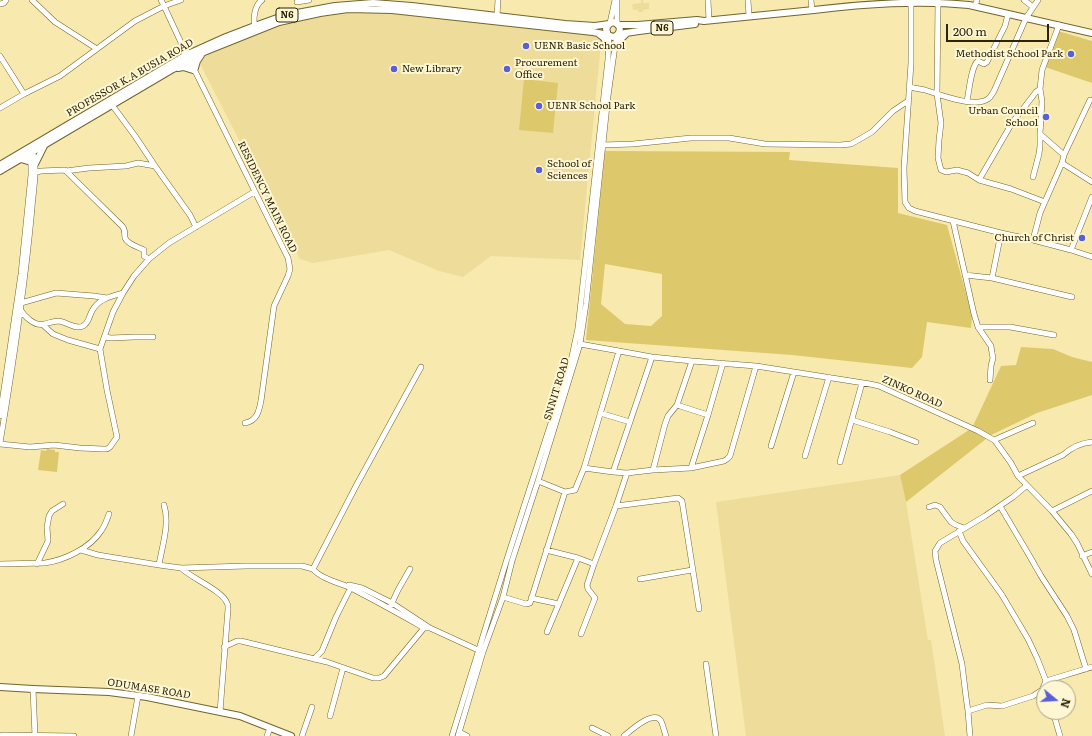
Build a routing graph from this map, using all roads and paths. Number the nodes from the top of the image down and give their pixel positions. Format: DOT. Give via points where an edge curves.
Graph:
graph roads {
  1 [pos="6,0"];
  2 [pos="32,0"];
  3 [pos="161,0"];
  4 [pos="181,0"];
  5 [pos="262,0"];
  6 [pos="309,0"];
  7 [pos="498,0"];
  8 [pos="616,0"];
  9 [pos="708,0"];
  10 [pos="748,0"];
  11 [pos="811,0"];
  12 [pos="1024,0"];
  13 [pos="1038,0"];
  14 [pos="909,1"];
  15 [pos="297,2"];
  16 [pos="348,2"];
  17 [pos="938,2"];
  18 [pos="412,3"];
  19 [pos="976,3"];
  20 [pos="0,4"];
  21 [pos="164,6"];
  22 [pos="1033,8"];
  23 [pos="812,10"];
  24 [pos="1008,14"];
  25 [pos="497,16"];
  26 [pos="749,16"];
  27 [pos="1026,18"];
  28 [pos="514,21"];
  29 [pos="707,21"];
  30 [pos="614,24"];
  31 [pos="1059,25"];
  32 [pos="263,26"];
  33 [pos="255,28"];
  34 [pos="628,32"];
  35 [pos="598,33"];
  36 [pos="1092,33"];
  37 [pos="608,35"];
  38 [pos="618,35"];
  39 [pos="612,46"];
  40 [pos="97,49"];
  41 [pos="204,52"];
  42 [pos="0,56"];
  43 [pos="188,58"];
  44 [pos="173,69"];
  45 [pos="194,70"];
  46 [pos="909,87"];
  47 [pos="1040,89"];
  48 [pos="24,94"];
  49 [pos="937,94"];
  50 [pos="1091,98"];
  51 [pos="908,101"];
  52 [pos="967,101"];
  53 [pos="112,105"];
  54 [pos="0,108"];
  55 [pos="1040,134"];
  56 [pos="44,145"];
  57 [pos="603,145"];
  58 [pos="30,150"];
  59 [pos="1064,155"];
  60 [pos="21,159"];
  61 [pos="33,163"];
  62 [pos="1062,163"];
  63 [pos="0,165"];
  64 [pos="155,166"];
  65 [pos="0,171"];
  66 [pos="66,171"];
  67 [pos="33,172"];
  68 [pos="1033,177"];
  69 [pos="979,180"];
  70 [pos="1092,182"];
  71 [pos="254,192"];
  72 [pos="595,195"];
  73 [pos="1092,197"];
  74 [pos="594,202"];
  75 [pos="1045,202"];
  76 [pos="953,221"];
  77 [pos="196,227"];
  78 [pos="1001,233"];
  79 [pos="1033,240"];
  80 [pos="1071,250"];
  81 [pos="1092,257"];
  82 [pos="149,258"];
  83 [pos="965,275"];
  84 [pos="992,278"];
  85 [pos="124,293"];
  86 [pos="1072,297"];
  87 [pos="107,298"];
  88 [pos="20,306"];
  89 [pos="43,325"];
  90 [pos="978,327"];
  91 [pos="1054,335"];
  92 [pos="105,337"];
  93 [pos="153,337"];
  94 [pos="580,344"];
  95 [pos="100,349"];
  96 [pos="619,351"];
  97 [pos="652,357"];
  98 [pos="692,361"];
  99 [pos="723,363"];
  100 [pos="756,366"];
  101 [pos="421,367"];
  102 [pos="794,372"];
  103 [pos="829,377"];
  104 [pos="990,380"];
  105 [pos="5,382"];
  106 [pos="862,383"];
  107 [pos="677,404"];
  108 [pos="600,413"];
  109 [pos="708,415"];
  110 [pos="0,416"];
  111 [pos="852,420"];
  112 [pos="630,422"];
  113 [pos="245,423"];
  114 [pos="1033,423"];
  115 [pos="994,440"];
  116 [pos="916,442"];
  117 [pos="1092,442"];
  118 [pos="0,443"];
  119 [pos="771,446"];
  120 [pos="805,456"];
  121 [pos="840,462"];
  122 [pos="584,468"];
  123 [pos="691,468"];
  124 [pos="653,470"];
  125 [pos="613,472"];
  126 [pos="627,473"];
  127 [pos="1018,476"];
  128 [pos="538,481"];
  129 [pos="1026,486"];
  130 [pos="1092,491"];
  131 [pos="565,492"];
  132 [pos="62,504"];
  133 [pos="164,505"];
  134 [pos="616,506"];
  135 [pos="1000,506"];
  136 [pos="929,507"];
  137 [pos="1052,511"];
  138 [pos="110,514"];
  139 [pos="964,528"];
  140 [pos="959,531"];
  141 [pos="81,550"];
  142 [pos="546,550"];
  143 [pos="1092,552"];
  144 [pos="511,553"];
  145 [pos="1082,556"];
  146 [pos="578,558"];
  147 [pos="509,560"];
  148 [pos="0,562"];
  149 [pos="37,564"];
  150 [pos="594,564"];
  151 [pos="159,565"];
  152 [pos="181,568"];
  153 [pos="410,569"];
  154 [pos="313,570"];
  155 [pos="692,570"];
  156 [pos="1092,574"];
  157 [pos="640,579"];
  158 [pos="351,587"];
  159 [pos="503,598"];
  160 [pos="531,598"];
  161 [pos="559,604"];
  162 [pos="391,606"];
  163 [pos="699,609"];
  164 [pos="427,627"];
  165 [pos="547,632"];
  166 [pos="581,634"];
  167 [pos="224,647"];
  168 [pos="322,650"];
  169 [pos="478,650"];
  170 [pos="314,659"];
  171 [pos="327,662"];
  172 [pos="706,664"];
  173 [pos="343,668"];
  174 [pos="1092,668"];
  175 [pos="1086,669"];
  176 [pos="1043,680"];
  177 [pos="1057,680"];
  178 [pos="0,686"];
  179 [pos="33,689"];
  180 [pos="1036,694"];
  181 [pos="138,696"];
  182 [pos="464,706"];
  183 [pos="312,707"];
  184 [pos="968,711"];
  185 [pos="220,712"];
  186 [pos="462,714"];
  187 [pos="330,716"];
  188 [pos="1055,720"];
  189 [pos="270,728"];
  190 [pos="592,728"];
  191 [pos="458,734"];
  192 [pos="0,736"];
  193 [pos="35,736"];
  194 [pos="74,736"];
  195 [pos="131,736"];
  196 [pos="267,736"];
  197 [pos="291,736"];
  198 [pos="302,736"];
  199 [pos="452,736"];
  200 [pos="467,736"];
  201 [pos="608,736"];
  202 [pos="624,736"];
  203 [pos="666,736"];
  204 [pos="716,736"];
  205 [pos="970,736"];
  206 [pos="1060,736"];
  1 -- 20 [label="street"];
  2 -- 40 [label="street" via="55,22"];
  3 -- 21 [label="street"];
  4 -- 21 [label="street"];
  5 -- 33 [label="street" via="256,10"];
  6 -- 15 [label="street"];
  7 -- 25 [label="street"];
  8 -- 30 [label="street"];
  9 -- 29 [label="street"];
  10 -- 26 [label="street"];
  11 -- 23 [label="street"];
  12 -- 22 [label="street"];
  13 -- 22 [label="street"];
  14 -- 17 [label="main road, N6"];
  14 -- 23 [label="main road, N6"];
  14 -- 46 [label="street"];
  16 -- 18 [label="main road, PROFESSOR K.A BUSIA ROAD / N6"];
  16 -- 32 [label="main road, PROFESSOR K.A BUSIA ROAD / N6" via="277,18"];
  17 -- 19 [label="main road, N6"];
  17 -- 49 [label="street"];
  18 -- 25 [label="main road, PROFESSOR K.A BUSIA ROAD / N6"];
  19 -- 24 [label="main road, N6"];
  21 -- 40 [label="street" via="135,21"];
  21 -- 43 [label="street, RESIDENCY MAIN ROAD"];
  22 -- 27 [label="street"];
  23 -- 26 [label="main road, N6"];
  24 -- 27 [label="main road, N6"];
  24 -- 52 [label="street" via="1005,26 987,62 984,64 978,61 975,64"];
  25 -- 28 [label="main road, PROFESSOR K.A BUSIA ROAD / N6"];
  26 -- 29 [label="main road, N6"];
  27 -- 31 [label="main road, N6"];
  27 -- 52 [label="street" via="990,98"];
  28 -- 30 [label="main road, PROFESSOR K.A BUSIA ROAD / N6"];
  28 -- 32 [label="main road, PROFESSOR K.A BUSIA ROAD / N6" via="403,10 348,9"];
  28 -- 35 [label="main road, PROFESSOR K.A BUSIA ROAD / N6"];
  29 -- 30 [label="main road, N6"];
  29 -- 34 [label="main road, N6"];
  30 -- 37 [label="main road" via="606,29"];
  30 -- 38 [label="main road" via="620,30"];
  31 -- 36 [label="main road, N6"];
  31 -- 47 [label="street" via="1042,70"];
  32 -- 33 [label="main road, PROFESSOR K.A BUSIA ROAD / N6"];
  33 -- 41 [label="main road, PROFESSOR K.A BUSIA ROAD / N6"];
  33 -- 43 [label="main road, PROFESSOR K.A BUSIA ROAD / N6" via="226,37"];
  34 -- 38 [label="main road, N6"];
  34 -- 39 [label="main road"];
  35 -- 37 [label="main road, PROFESSOR K.A BUSIA ROAD / N6"];
  35 -- 39 [label="main road"];
  37 -- 38 [label="main road, N6"];
  37 -- 39 [label="street, SNNIT ROAD"];
  38 -- 39 [label="street, SNNIT ROAD"];
  39 -- 57 [label="street, SNNIT ROAD"];
  39 -- 72 [label="street, SNNIT ROAD"];
  40 -- 48 [label="street" via="60,76"];
  41 -- 43 [label="main road, PROFESSOR K.A BUSIA ROAD / N6"];
  41 -- 45 [label="main road"];
  42 -- 48 [label="street"];
  43 -- 44 [label="main road, PROFESSOR K.A BUSIA ROAD / N6"];
  43 -- 45 [label="street, RESIDENCY MAIN ROAD"];
  43 -- 58 [label="main road, PROFESSOR K.A BUSIA ROAD / N6"];
  44 -- 45 [label="main road" via="183,67"];
  44 -- 53 [label="main road, PROFESSOR K.A BUSIA ROAD / N6"];
  45 -- 71 [label="street, RESIDENCY MAIN ROAD"];
  46 -- 49 [label="street"];
  46 -- 51 [label="street"];
  47 -- 55 [label="street"];
  47 -- 69 [label="street" via="1012,123"];
  48 -- 54 [label="street"];
  49 -- 52 [label="street"];
  49 -- 69 [label="street" via="942,123 938,158 941,170 957,170"];
  50 -- 59 [label="street"];
  51 -- 57 [label="street" via="893,111 872,132 851,144 765,144 730,138 691,138"];
  51 -- 76 [label="street" via="904,168 906,202 909,208 915,211"];
  53 -- 56 [label="main road, PROFESSOR K.A BUSIA ROAD / N6"];
  53 -- 64 [label="street"];
  55 -- 59 [label="street"];
  55 -- 68 [label="street" via="1039,154"];
  56 -- 58 [label="main road, PROFESSOR K.A BUSIA ROAD / N6"];
  56 -- 61 [label="main road"];
  57 -- 72 [label="street, SNNIT ROAD"];
  58 -- 60 [label="main road, PROFESSOR K.A BUSIA ROAD / N6"];
  58 -- 61 [label="street"];
  58 -- 63 [label="main road, PROFESSOR K.A BUSIA ROAD / N6"];
  59 -- 62 [label="street"];
  60 -- 61 [label="main road"];
  60 -- 65 [label="main road, PROFESSOR K.A BUSIA ROAD / N6"];
  61 -- 67 [label="street"];
  62 -- 70 [label="street"];
  62 -- 75 [label="street"];
  64 -- 66 [label="street" via="138,163"];
  64 -- 77 [label="street"];
  66 -- 67 [label="street"];
  66 -- 82 [label="street" via="122,226 126,240 144,250 144,256"];
  67 -- 88 [label="street" via="30,224"];
  67 -- 105 [label="street"];
  69 -- 75 [label="street"];
  71 -- 77 [label="street"];
  71 -- 113 [label="street, RESIDENCY MAIN ROAD" via="288,258 290,269 274,306 259,410 256,417"];
  72 -- 74 [label="street, SNNIT ROAD"];
  73 -- 80 [label="street"];
  74 -- 94 [label="street, SNNIT ROAD" via="586,304"];
  74 -- 144 [label="street, SNNIT ROAD" via="578,328 571,361"];
  75 -- 79 [label="street"];
  76 -- 78 [label="street"];
  76 -- 83 [label="street"];
  77 -- 82 [label="street"];
  78 -- 79 [label="street"];
  78 -- 84 [label="street"];
  79 -- 80 [label="street"];
  80 -- 81 [label="street"];
  82 -- 85 [label="street"];
  83 -- 84 [label="street"];
  83 -- 90 [label="street"];
  84 -- 86 [label="street"];
  85 -- 87 [label="street"];
  85 -- 92 [label="street" via="113,312"];
  87 -- 88 [label="street" via="56,293"];
  87 -- 89 [label="street" via="93,310 84,326 79,328 59,321"];
  88 -- 89 [label="street" via="24,316 38,325"];
  88 -- 105 [label="street"];
  89 -- 95 [label="street" via="53,334"];
  90 -- 91 [label="street" via="1010,327"];
  90 -- 104 [label="street" via="992,353"];
  92 -- 93 [label="street"];
  92 -- 95 [label="street"];
  94 -- 96 [label="street, ZINKO ROAD"];
  94 -- 128 [label="street, SNNIT ROAD"];
  95 -- 118 [label="street" via="117,437 110,447 30,447"];
  96 -- 97 [label="street, ZINKO ROAD"];
  96 -- 108 [label="street"];
  97 -- 98 [label="street, ZINKO ROAD"];
  97 -- 112 [label="street"];
  98 -- 99 [label="street, ZINKO ROAD"];
  98 -- 107 [label="street"];
  99 -- 100 [label="street, ZINKO ROAD"];
  99 -- 109 [label="street"];
  100 -- 102 [label="street, ZINKO ROAD"];
  100 -- 123 [label="street" via="730,456 724,461"];
  101 -- 154 [label="street"];
  102 -- 103 [label="street, ZINKO ROAD"];
  102 -- 119 [label="street"];
  103 -- 106 [label="street, ZINKO ROAD"];
  103 -- 120 [label="street"];
  105 -- 110 [label="street"];
  105 -- 118 [label="street"];
  106 -- 111 [label="street"];
  106 -- 115 [label="street, ZINKO ROAD" via="879,386 978,430"];
  107 -- 109 [label="street"];
  107 -- 124 [label="street" via="665,424"];
  108 -- 112 [label="street"];
  108 -- 122 [label="street"];
  109 -- 123 [label="street"];
  111 -- 116 [label="street"];
  111 -- 121 [label="street"];
  112 -- 125 [label="street"];
  114 -- 115 [label="street"];
  115 -- 127 [label="street, ZINKO ROAD"];
  117 -- 127 [label="street" via="1079,444 1063,455"];
  122 -- 125 [label="street"];
  122 -- 131 [label="street" via="575,490"];
  123 -- 124 [label="street"];
  124 -- 126 [label="street"];
  125 -- 126 [label="street"];
  126 -- 134 [label="street"];
  127 -- 129 [label="street, ZINKO ROAD"];
  128 -- 131 [label="street"];
  128 -- 144 [label="street, SNNIT ROAD"];
  129 -- 135 [label="street"];
  129 -- 137 [label="street, ZINKO ROAD"];
  130 -- 137 [label="street"];
  131 -- 142 [label="street"];
  132 -- 149 [label="street" via="49,516 48,542"];
  133 -- 151 [label="street" via="166,525"];
  134 -- 150 [label="street"];
  134 -- 155 [label="street" via="678,498 682,500"];
  135 -- 139 [label="street"];
  135 -- 175 [label="street" via="1067,616"];
  136 -- 139 [label="street" via="938,506 951,522"];
  137 -- 145 [label="street, ZINKO ROAD" via="1071,534"];
  138 -- 141 [label="street" via="99,534"];
  139 -- 140 [label="street"];
  140 -- 176 [label="street" via="963,541 1002,595 1024,632 1037,658"];
  140 -- 184 [label="street" via="940,543 935,555 962,664"];
  141 -- 149 [label="street" via="52,562"];
  141 -- 151 [label="street"];
  142 -- 146 [label="street"];
  142 -- 160 [label="street"];
  143 -- 145 [label="street"];
  144 -- 147 [label="street, SNNIT ROAD"];
  145 -- 156 [label="street, ZINKO ROAD"];
  146 -- 150 [label="street"];
  146 -- 161 [label="street"];
  147 -- 159 [label="street, SNNIT ROAD"];
  147 -- 169 [label="street, SNNIT ROAD"];
  148 -- 149 [label="street"];
  150 -- 166 [label="street" via="587,586 595,598"];
  151 -- 152 [label="street"];
  152 -- 154 [label="street" via="302,566"];
  152 -- 167 [label="street" via="215,590 228,603"];
  153 -- 162 [label="street"];
  154 -- 158 [label="street" via="321,576"];
  155 -- 157 [label="street"];
  155 -- 163 [label="street"];
  158 -- 162 [label="street"];
  158 -- 168 [label="street"];
  159 -- 160 [label="street" via="526,604 530,603"];
  159 -- 182 [label="street, SNNIT ROAD"];
  160 -- 161 [label="street"];
  161 -- 165 [label="street"];
  162 -- 164 [label="street"];
  164 -- 169 [label="street"];
  164 -- 173 [label="street" via="384,676 373,678"];
  167 -- 170 [label="street" via="237,641"];
  167 -- 185 [label="street"];
  168 -- 170 [label="street"];
  168 -- 171 [label="street"];
  169 -- 182 [label="street, SNNIT ROAD"];
  170 -- 171 [label="street"];
  171 -- 173 [label="street"];
  172 -- 204 [label="street"];
  173 -- 187 [label="street"];
  174 -- 175 [label="street"];
  175 -- 177 [label="street"];
  178 -- 179 [label="main road, ODUMASE ROAD"];
  179 -- 181 [label="main road, ODUMASE ROAD" via="109,692"];
  179 -- 193 [label="street"];
  180 -- 184 [label="street" via="1002,706 987,705"];
  181 -- 185 [label="main road, ODUMASE ROAD"];
  181 -- 195 [label="street"];
  182 -- 186 [label="street, SNNIT ROAD"];
  183 -- 198 [label="street"];
  184 -- 205 [label="street"];
  185 -- 189 [label="main road, ODUMASE ROAD" via="240,716"];
  186 -- 191 [label="street, SNNIT ROAD"];
  186 -- 199 [label="street, SNNIT ROAD"];
  188 -- 206 [label="street"];
  189 -- 196 [label="street"];
  189 -- 197 [label="main road, ODUMASE ROAD"];
  190 -- 201 [label="street"];
  191 -- 200 [label="street"];
  192 -- 193 [label="street"];
  193 -- 194 [label="street"];
  202 -- 203 [label="street" via="638,724 657,717"];
}
